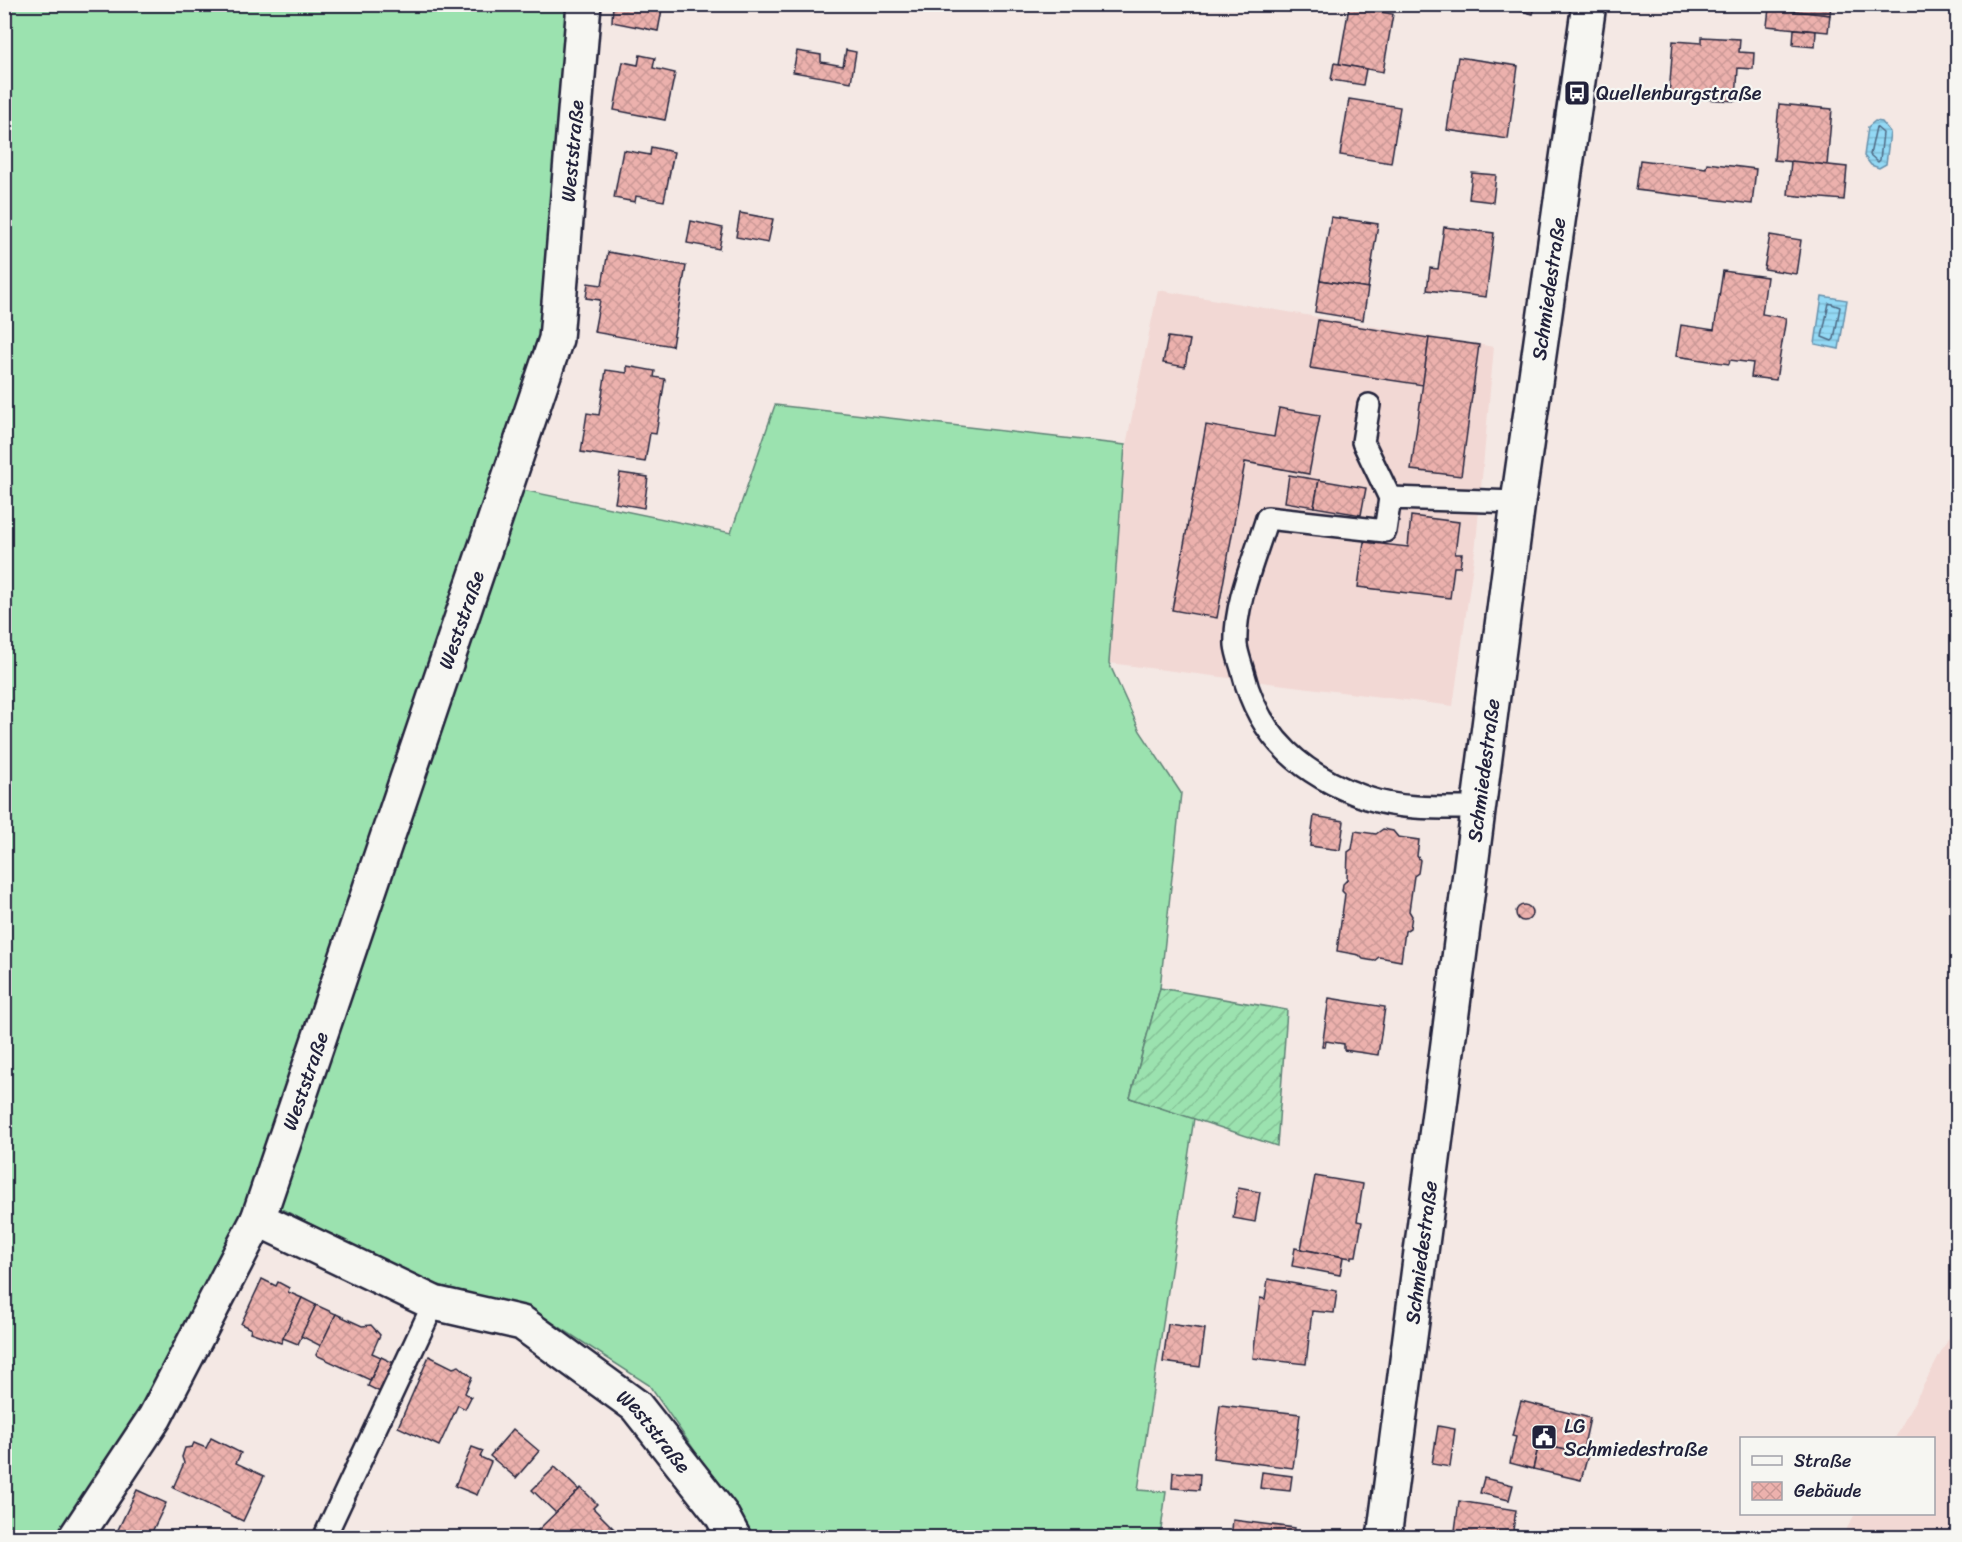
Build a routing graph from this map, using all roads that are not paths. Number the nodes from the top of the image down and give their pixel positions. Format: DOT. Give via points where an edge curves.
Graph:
graph roads {
  1 [pos="584,4"];
  2 [pos="1589,4"];
  3 [pos="1369,405"];
  4 [pos="1390,498"];
  5 [pos="1518,502"];
  6 [pos="1479,808"];
  7 [pos="258,1219"];
  8 [pos="434,1303"];
  9 [pos="75,1538"];
  10 [pos="324,1538"];
  11 [pos="734,1538"];
  12 [pos="1384,1538"];
  1 -- 7 [label="street, Weststraße" via="555,339"];
  2 -- 5 [label="street, Schmiedestraße"];
  3 -- 4 [label="lane" via="1363,442"];
  4 -- 5 [label="lane"];
  4 -- 6 [label="lane" via="1385,531 1267,518 1242,601 1236,646 1249,699 1270,735 1313,774 1368,799 1424,808"];
  5 -- 6 [label="street, Schmiedestraße"];
  6 -- 12 [label="street, Schmiedestraße"];
  7 -- 8 [label="street, Weststraße"];
  7 -- 9 [label="street, Weststraße" via="156,1417"];
  8 -- 10 [label="lane"];
  8 -- 11 [label="street, Weststraße" via="522,1323 636,1406 721,1514"];
}
